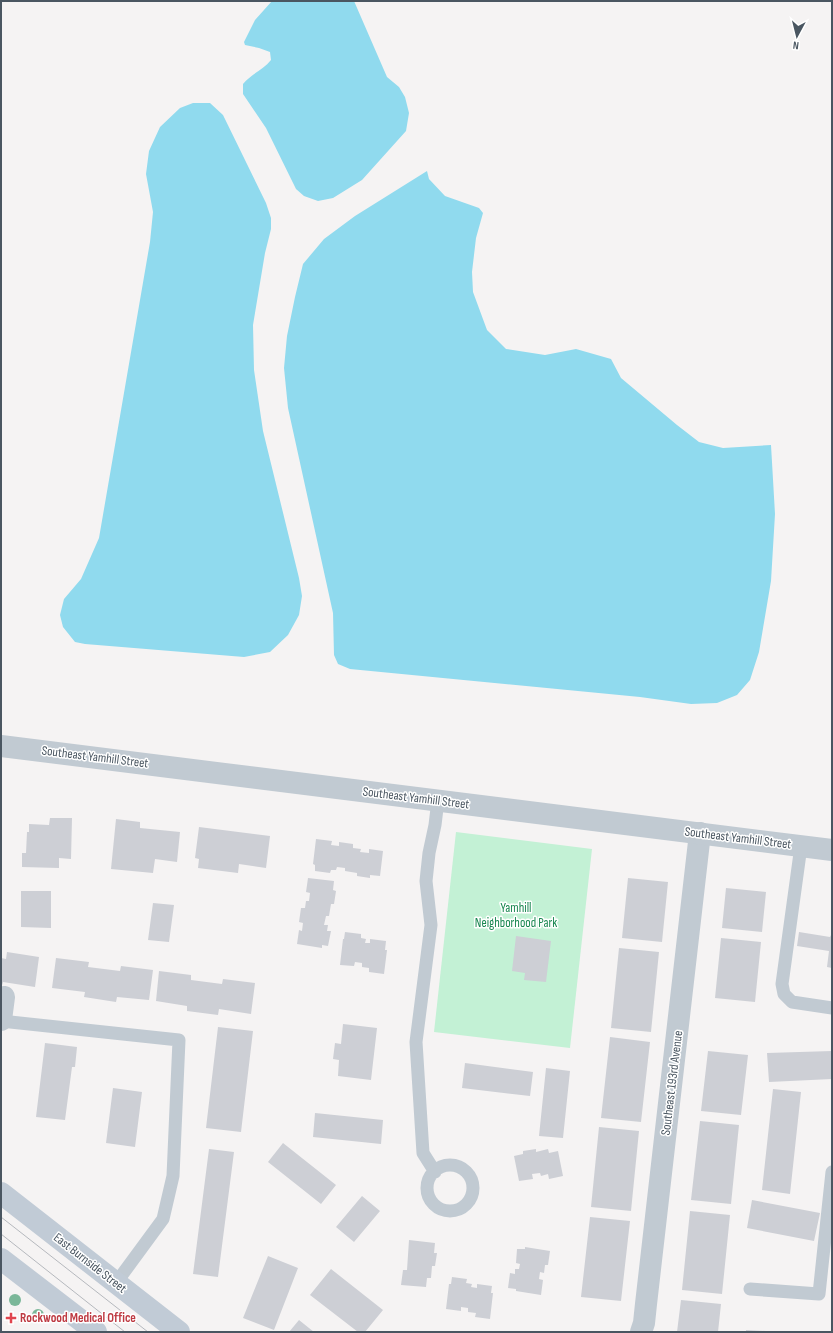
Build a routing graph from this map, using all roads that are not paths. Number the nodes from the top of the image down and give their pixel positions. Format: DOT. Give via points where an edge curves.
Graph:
graph roads {
  1 [pos="1,746"];
  2 [pos="438,800"];
  3 [pos="700,833"];
  4 [pos="801,846"];
  5 [pos="832,850"];
  6 [pos="4,997"];
  7 [pos="832,1008"];
  8 [pos="1,1021"];
  9 [pos="435,1172"];
  10 [pos="832,1172"];
  11 [pos="1,1193"];
  12 [pos="1,1259"];
  13 [pos="116,1283"];
  14 [pos="750,1289"];
  15 [pos="96,1332"];
  16 [pos="179,1332"];
  17 [pos="641,1332"];
  1 -- 2 [label="street, Southeast Yamhill Street"];
  2 -- 3 [label="street, Southeast Yamhill Street"];
  2 -- 9 [label="lane" via="426,881 431,925 416,1042 423,1153"];
  3 -- 4 [label="street, Southeast Yamhill Street"];
  3 -- 17 [label="street, Southeast 193rd Avenue"];
  4 -- 5 [label="street, Southeast Yamhill Street"];
  4 -- 7 [label="lane" via="782,984 784,994 792,1002"];
  6 -- 8 [label="street"];
  8 -- 13 [label="lane" via="179,1040 173,1176 163,1219"];
  10 -- 14 [label="lane" via="819,1294"];
  11 -- 13 [label="main road, East Burnside Street"];
  12 -- 15 [label="main road"];
  13 -- 16 [label="main road, East Burnside Street"];
}
